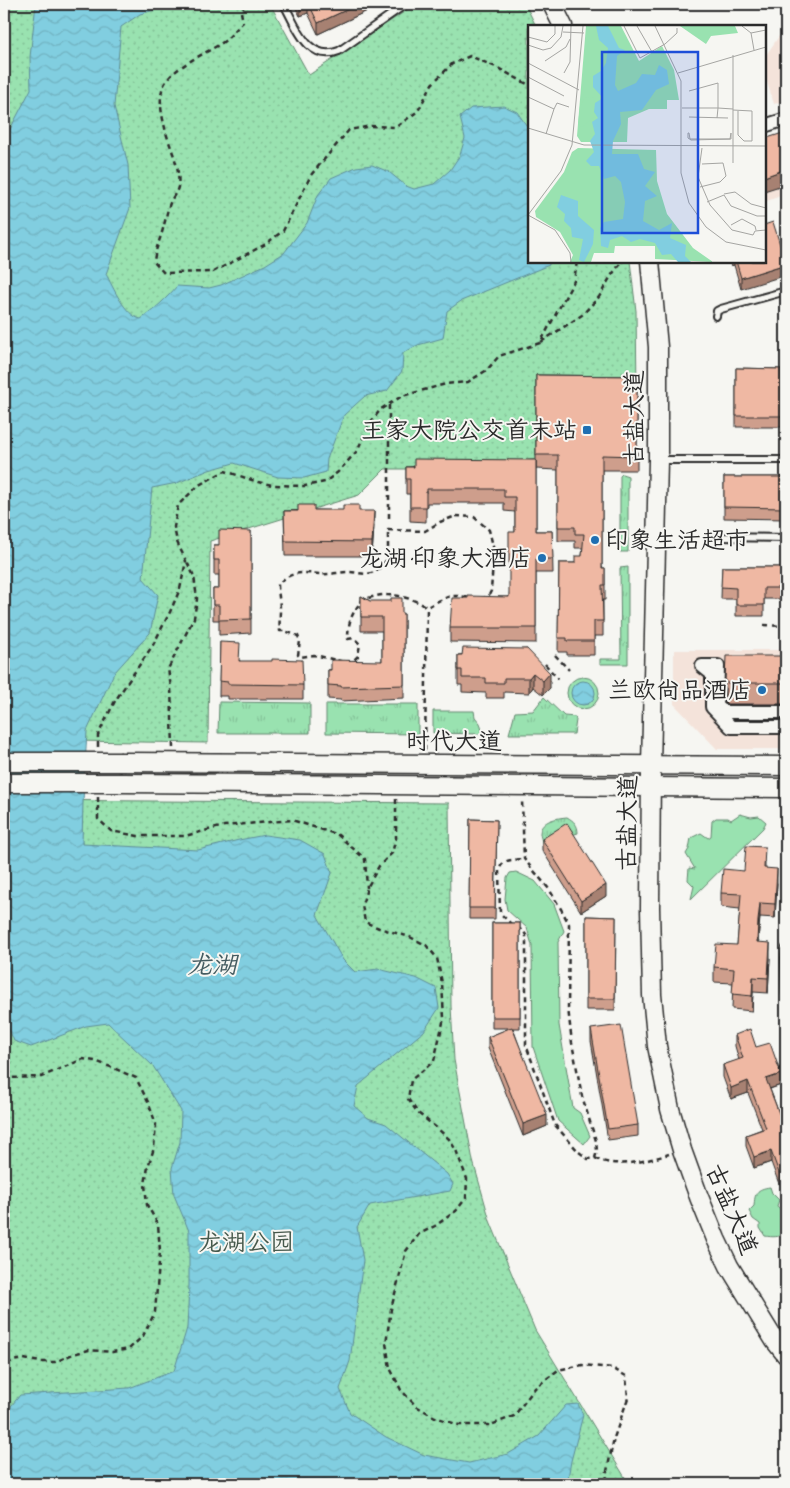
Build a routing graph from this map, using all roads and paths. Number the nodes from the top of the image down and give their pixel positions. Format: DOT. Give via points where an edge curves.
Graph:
graph roads {
  1 [pos="245,4"];
  2 [pos="284,4"];
  3 [pos="406,4"];
  4 [pos="552,4"];
  5 [pos="562,25"];
  6 [pos="528,84"];
  7 [pos="786,119"];
  8 [pos="765,126"];
  9 [pos="576,262"];
  10 [pos="621,262"];
  11 [pos="650,262"];
  12 [pos="786,291"];
  13 [pos="716,316"];
  14 [pos="540,343"];
  15 [pos="389,404"];
  16 [pos="658,460"];
  17 [pos="786,460"];
  18 [pos="389,518"];
  19 [pos="716,537"];
  20 [pos="786,538"];
  21 [pos="186,561"];
  22 [pos="427,606"];
  23 [pos="764,625"];
  24 [pos="786,626"];
  25 [pos="555,655"];
  26 [pos="545,664"];
  27 [pos="569,670"];
  28 [pos="558,679"];
  29 [pos="786,712"];
  30 [pos="786,727"];
  31 [pos="98,735"];
  32 [pos="4,762"];
  33 [pos="174,763"];
  34 [pos="425,764"];
  35 [pos="652,766"];
  36 [pos="786,766"];
  37 [pos="4,782"];
  38 [pos="396,785"];
  39 [pos="522,786"];
  40 [pos="651,787"];
  41 [pos="786,788"];
  42 [pos="98,819"];
  43 [pos="524,859"];
  44 [pos="367,888"];
  45 [pos="786,948"];
  46 [pos="786,993"];
  47 [pos="4,1077"];
  48 [pos="682,1150"];
  49 [pos="595,1158"];
  50 [pos="786,1355"];
  51 [pos="4,1366"];
  52 [pos="610,1484"];
  1 -- 6 [label="path" via="241,12 243,22 227,39 180,68 162,89 163,117 178,171 178,189 167,211 154,254 154,262 164,273 213,272 264,246 283,231 312,175 349,130 371,126 396,127 418,111 432,84 452,64 470,56"];
  2 -- 3 [label="lane" via="306,43 317,51 332,54"];
  4 -- 5 [label="main road"];
  7 -- 8 [label="street"];
  9 -- 14 [label="path" via="574,282"];
  10 -- 14 [label="path" via="599,297 582,315"];
  11 -- 16 [label="main road, 古盐大道" via="658,346"];
  12 -- 13 [label="lane" via="721,309"];
  14 -- 15 [label="path" via="499,356 468,382 446,384 402,396"];
  15 -- 18 [label="path"];
  15 -- 21 [label="path" via="370,423 357,452 325,482 305,486 272,485 225,471 199,485 178,506 174,527"];
  16 -- 17 [label="lane"];
  16 -- 35 [label="main road, 古盐大道"];
  19 -- 20 [label="lane"];
  21 -- 31 [label="path" via="180,589 170,612 153,645 115,701"];
  21 -- 33 [label="path" via="194,576 197,599 194,618 168,669"];
  22 -- 22 [label="path" via="386,594 363,599 350,618 349,627 348,639 354,638 360,644 358,656 345,662 314,655 300,657 298,636 280,632 278,584 284,578 301,572 364,575 374,572 388,558 388,530 424,531 456,516 474,517 489,530 493,546 489,595 480,598 449,597"];
  22 -- 34 [label="path"];
  23 -- 24 [label="path"];
  25 -- 27 [label="path"];
  26 -- 28 [label="path"];
  29 -- 30 [label="street" via="724,712 718,706 718,666 702,666 712,674 712,707 731,727"];
  32 -- 33 [label="main road, 时代大道, bridge"];
  33 -- 34 [label="main road, 时代大道"];
  34 -- 35 [label="main road, 时代大道"];
  35 -- 36 [label="main road, 时代大道"];
  35 -- 40 [label="main road, 古盐大道"];
  37 -- 38 [label="main road, 时代大道, bridge"];
  38 -- 39 [label="main road, 时代大道"];
  38 -- 44 [label="path" via="396,838 392,853 379,866"];
  39 -- 40 [label="main road, 时代大道"];
  39 -- 43 [label="path"];
  40 -- 41 [label="main road, 时代大道"];
  40 -- 48 [label="main road, 古盐大道" via="652,995 657,1046"];
  42 -- 44 [label="path" via="111,831 138,836 186,836 224,826 292,820 338,835 365,859"];
  43 -- 49 [label="path" via="549,889 569,924 568,1008 582,1096 596,1141"];
  43 -- 49 [label="path" via="507,860 501,864 500,912 526,935 526,1045 554,1125 579,1152 588,1159"];
  44 -- 52 [label="path" via="362,905 365,922 410,937 426,945 437,958 444,1018 434,1061 411,1080 408,1099 418,1113 449,1139 466,1179 466,1198 456,1211 419,1234 406,1251 390,1309 386,1343 390,1368 401,1390 416,1406 459,1425 490,1425 514,1416 535,1388 558,1370 582,1365 612,1368 626,1376 628,1398 614,1438 606,1476"];
  45 -- 46 [label="lane"];
  47 -- 51 [label="path" via="41,1077 83,1059 111,1066 136,1078 156,1124 145,1184 147,1205 158,1224 160,1251 155,1312 143,1336 129,1349 112,1352 89,1350 55,1362 24,1359"];
  48 -- 49 [label="path" via="653,1160 613,1164"];
  48 -- 50 [label="main road, 古盐大道" via="729,1266"];
}
